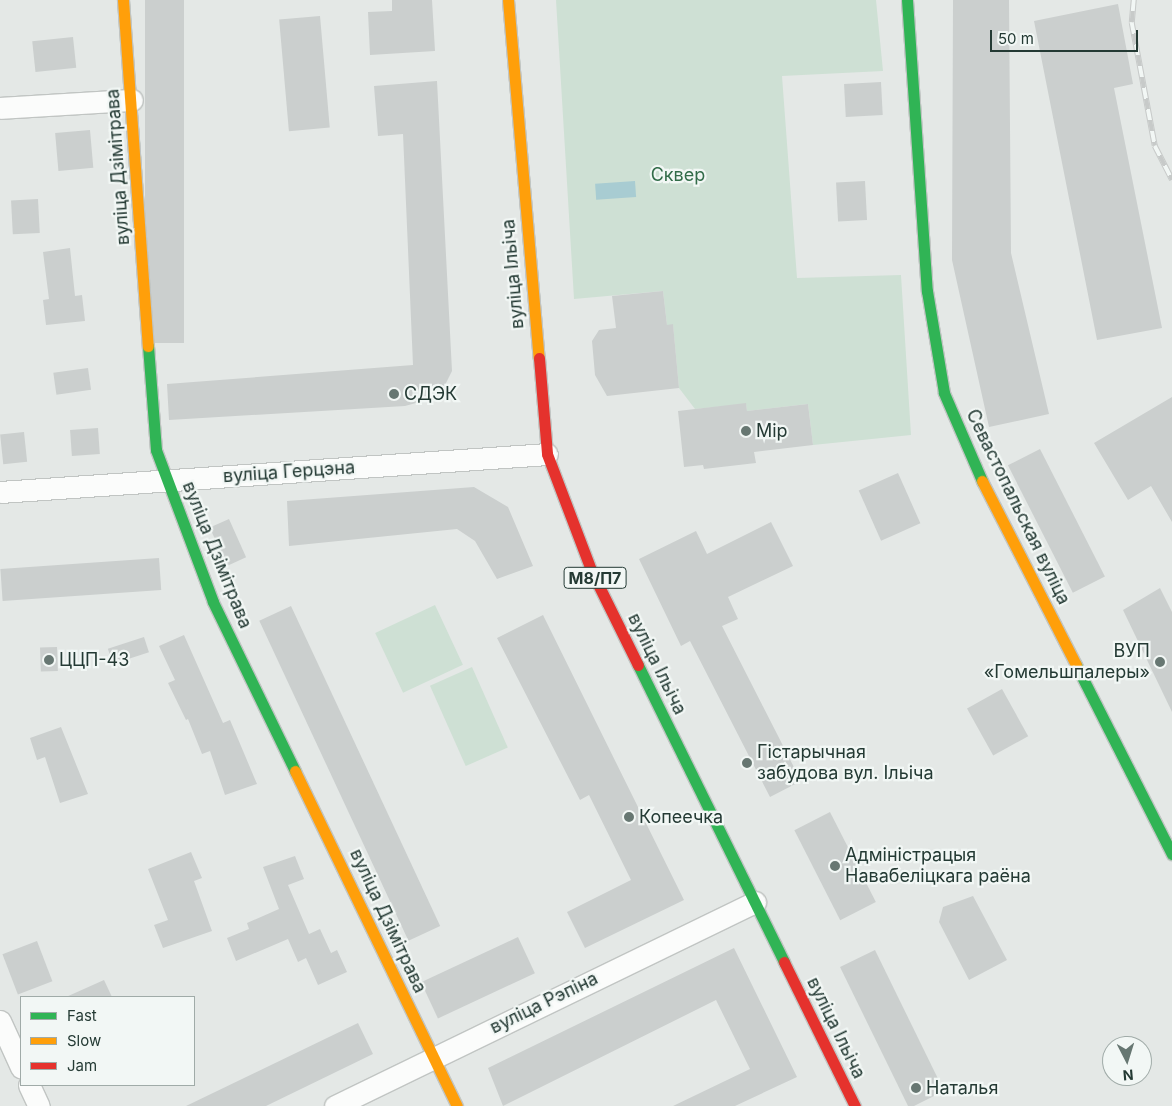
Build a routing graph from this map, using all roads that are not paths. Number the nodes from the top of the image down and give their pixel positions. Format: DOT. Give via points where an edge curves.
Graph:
graph roads {
  1 [pos="123,0"];
  2 [pos="508,0"];
  3 [pos="907,0"];
  4 [pos="132,100"];
  5 [pos="0,108"];
  6 [pos="547,454"];
  7 [pos="168,481"];
  8 [pos="0,492"];
  9 [pos="1172,854"];
  10 [pos="755,902"];
  11 [pos="0,1021"];
  12 [pos="432,1056"];
  13 [pos="20,1065"];
  14 [pos="29,1086"];
  15 [pos="39,1106"];
  16 [pos="335,1106"];
  17 [pos="457,1106"];
  18 [pos="855,1106"];
  1 -- 4 [label="street, вуліца Дзімітрава"];
  2 -- 6 [label="street, вуліца Ільіча / М8/П7"];
  3 -- 9 [label="street, Севастопальская вуліца" via="927,291 944,393 969,456"];
  4 -- 5 [label="street"];
  4 -- 7 [label="street, вуліца Дзімітрава" via="148,375 156,450"];
  6 -- 7 [label="street, вуліца Герцэна"];
  6 -- 10 [label="street, вуліца Ільіча / М8/П7" via="591,570"];
  7 -- 8 [label="street, вуліца Герцэна"];
  7 -- 12 [label="street, вуліца Дзімітрава" via="213,602 394,971"];
  10 -- 12 [label="street, вуліца Рэпіна"];
  10 -- 18 [label="street, вуліца Ільіча / М8/П7"];
  11 -- 13 [label="street"];
  12 -- 16 [label="street, вуліца Рэпіна"];
  12 -- 17 [label="street, вуліца Дзімітрава"];
  14 -- 15 [label="street"];
}
